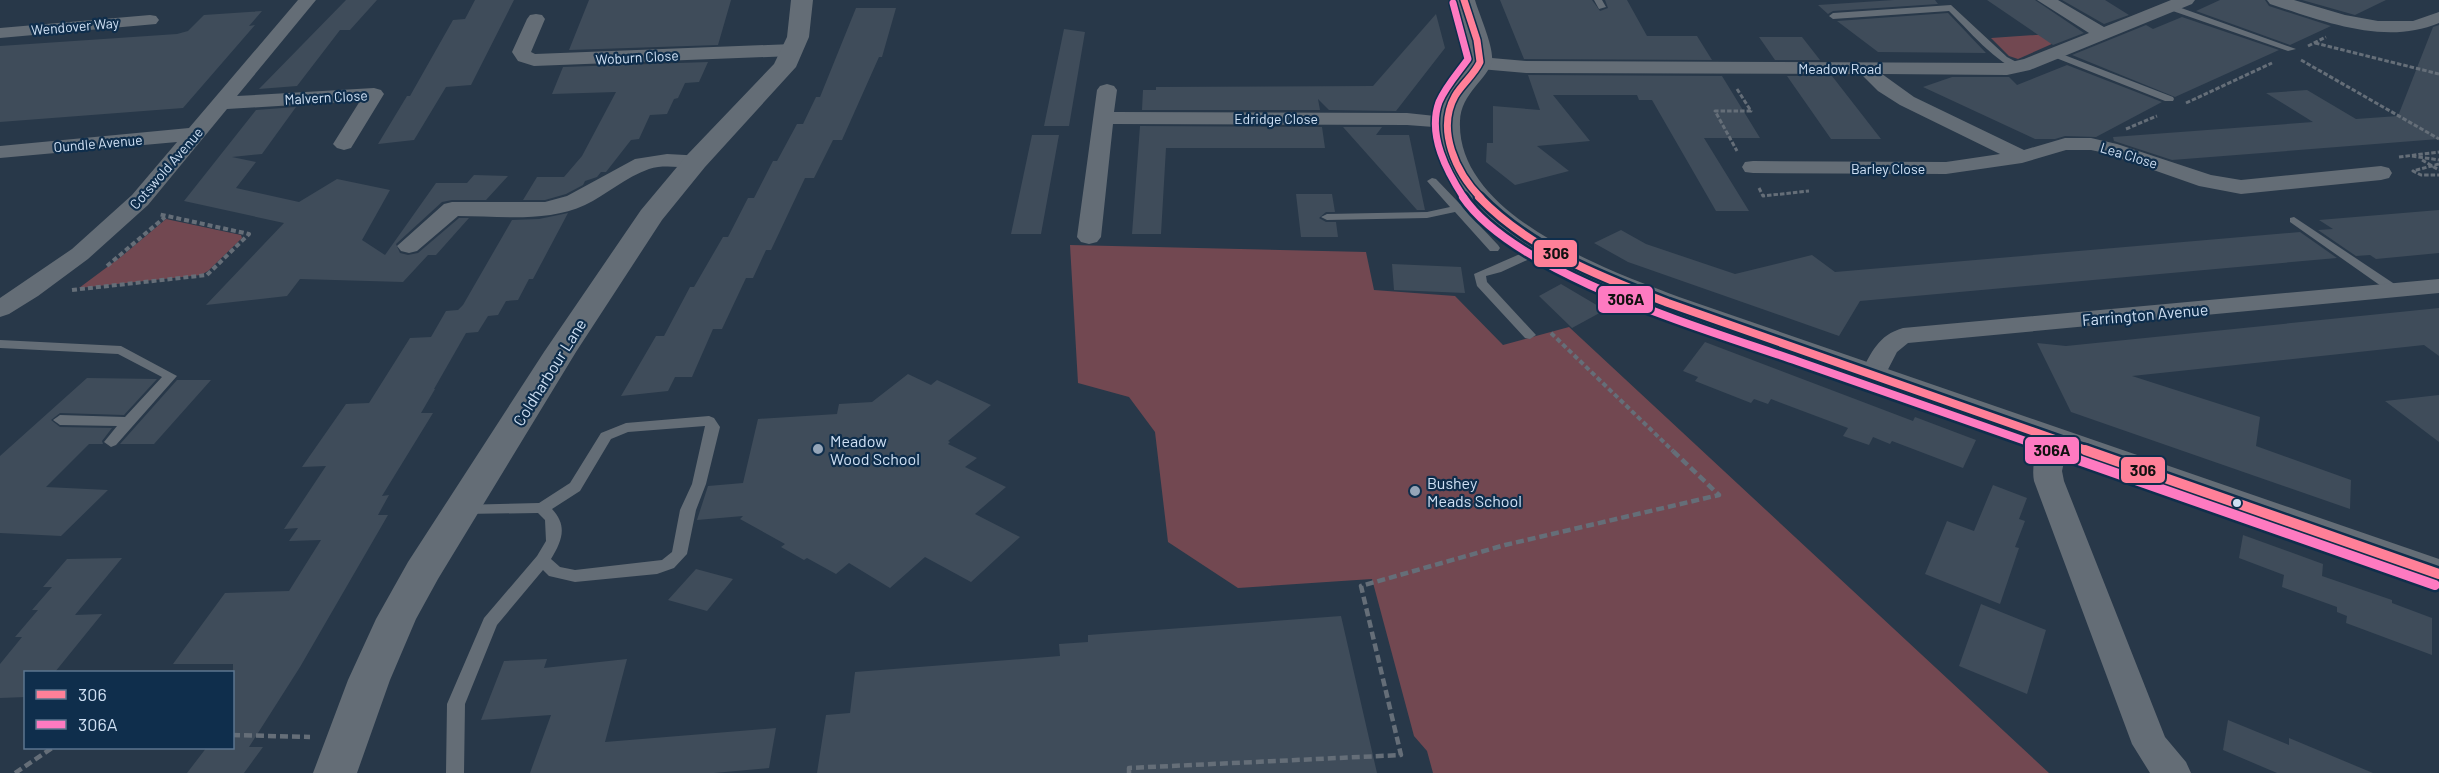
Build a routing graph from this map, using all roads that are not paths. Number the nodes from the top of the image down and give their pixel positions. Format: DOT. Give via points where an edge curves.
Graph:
graph roads {
  1 [pos="307,0"];
  2 [pos="802,0"];
  3 [pos="1464,0"];
  4 [pos="2046,0"];
  5 [pos="2276,0"];
  6 [pos="2178,3"];
  7 [pos="1833,16"];
  8 [pos="2439,17"];
  9 [pos="536,19"];
  10 [pos="150,20"];
  11 [pos="0,33"];
  12 [pos="2103,34"];
  13 [pos="2291,49"];
  14 [pos="793,50"];
  15 [pos="2054,54"];
  16 [pos="1480,63"];
  17 [pos="2019,67"];
  18 [pos="1866,68"];
  19 [pos="1107,90"];
  20 [pos="2169,99"];
  21 [pos="221,103"];
  22 [pos="1105,118"];
  23 [pos="1447,122"];
  24 [pos="196,134"];
  25 [pos="344,144"];
  26 [pos="0,152"];
  27 [pos="2022,157"];
  28 [pos="696,161"];
  29 [pos="1753,167"];
  30 [pos="2380,173"];
  31 [pos="1432,181"];
  32 [pos="1470,206"];
  33 [pos="1327,217"];
  34 [pos="2294,220"];
  35 [pos="1089,237"];
  36 [pos="409,246"];
  37 [pos="1494,248"];
  38 [pos="1544,248"];
  39 [pos="2439,286"];
  40 [pos="2396,290"];
  41 [pos="0,309"];
  42 [pos="1530,335"];
  43 [pos="0,344"];
  44 [pos="1874,375"];
  45 [pos="60,420"];
  46 [pos="129,422"];
  47 [pos="2055,439"];
  48 [pos="111,442"];
  49 [pos="542,508"];
  50 [pos="462,509"];
  51 [pos="543,560"];
  52 [pos="2439,574"];
  53 [pos="341,755"];
  54 [pos="455,773"];
  55 [pos="2174,773"];
  1 -- 21 [label="street, Cotswold Avenue"];
  2 -- 14 [label="street, Coldharbour Lane"];
  3 -- 16 [label="street"];
  4 -- 12 [label="street"];
  5 -- 8 [label="street" via="2349,21 2401,27"];
  6 -- 12 [label="street, Meadow Road"];
  6 -- 13 [label="lane"];
  7 -- 17 [label="lane" via="1951,8 2004,60"];
  9 -- 14 [label="street, Woburn Close" via="521,52 534,60"];
  10 -- 11 [label="street, Wendover Way"];
  12 -- 15 [label="street, Meadow Road"];
  14 -- 28 [label="street, Coldharbour Lane" via="784,67"];
  15 -- 17 [label="street, Meadow Road"];
  15 -- 20 [label="lane"];
  16 -- 18 [label="street, Meadow Road" via="1526,67"];
  16 -- 23 [label="street" via="1459,89"];
  17 -- 18 [label="street, Meadow Road"];
  18 -- 27 [label="street" via="1878,83 1899,97"];
  19 -- 22 [label="street"];
  21 -- 24 [label="street, Cotswold Avenue"];
  21 -- 25 [label="street, Malvern Close" via="374,94"];
  22 -- 23 [label="street, Edridge Close"];
  22 -- 35 [label="street"];
  23 -- 32 [label="street"];
  24 -- 26 [label="street, Oundle Avenue"];
  24 -- 41 [label="street, Cotswold Avenue" via="131,209 80,254"];
  27 -- 29 [label="street, Barley Close" via="1946,168"];
  27 -- 30 [label="street, Lea Close" via="2065,144 2101,146 2207,181 2241,187"];
  28 -- 36 [label="street" via="644,164 575,201 545,209 452,209"];
  28 -- 50 [label="street, Coldharbour Lane" via="615,267"];
  31 -- 32 [label="lane"];
  32 -- 33 [label="lane" via="1427,215"];
  32 -- 37 [label="lane"];
  32 -- 38 [label="street" via="1505,221"];
  34 -- 40 [label="lane"];
  38 -- 42 [label="lane" via="1480,273 1481,283"];
  38 -- 44 [label="street" via="1622,286"];
  39 -- 40 [label="street, Farrington Avenue"];
  40 -- 44 [label="street, Farrington Avenue" via="1903,336 1889,345"];
  43 -- 46 [label="lane" via="121,350 170,376"];
  44 -- 47 [label="street"];
  45 -- 46 [label="lane"];
  46 -- 48 [label="lane"];
  47 -- 52 [label="street"];
  47 -- 55 [label="street" via="2047,471 2049,482 2150,744"];
  49 -- 50 [label="lane"];
  49 -- 51 [label="lane" via="554,526 554,541"];
  49 -- 51 [label="lane" via="575,487 606,436 626,428 700,421 709,421 712,427 679,554 668,564 575,576 555,572"];
  50 -- 53 [label="street, Coldharbour Lane" via="396,619"];
  51 -- 54 [label="lane" via="490,621 456,704"];
}
